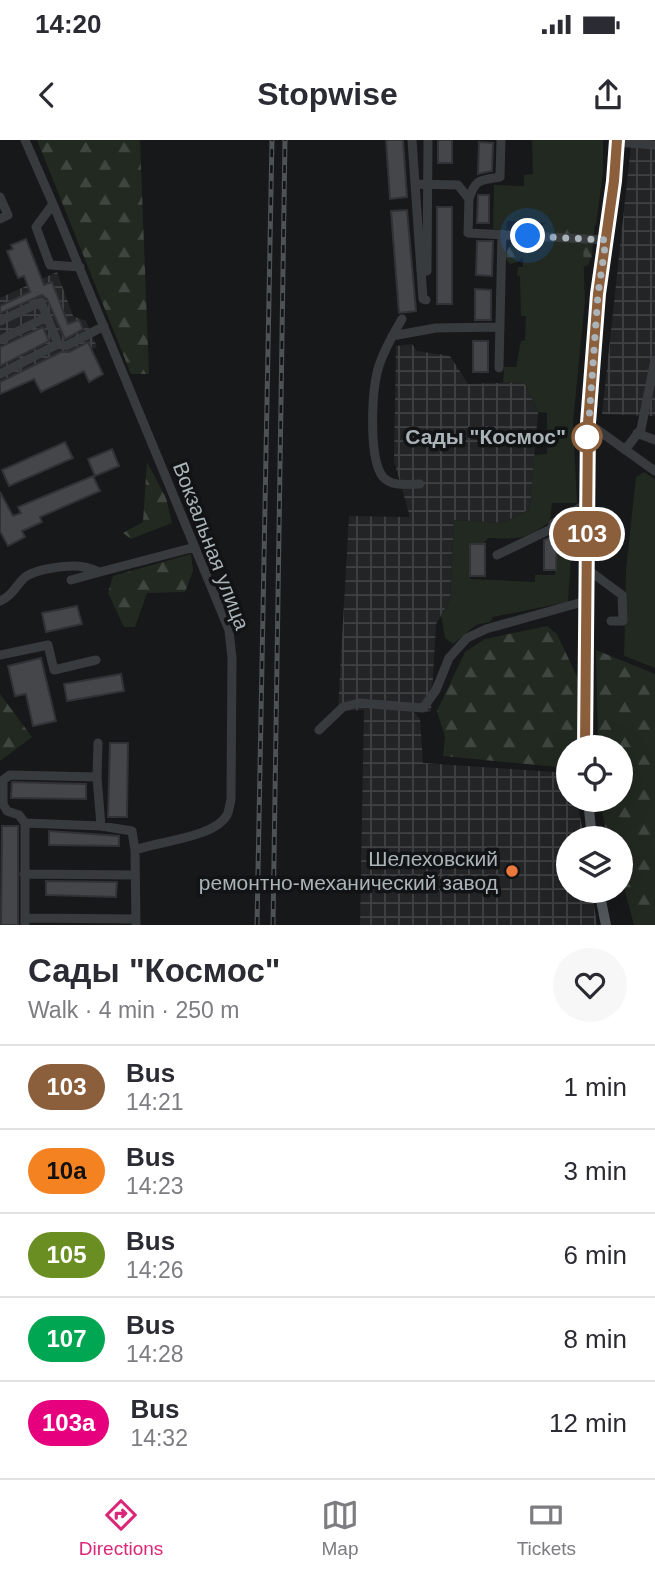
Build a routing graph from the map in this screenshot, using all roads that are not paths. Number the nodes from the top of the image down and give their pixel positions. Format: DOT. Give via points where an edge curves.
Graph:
graph roads {
  1 [pos="25,140"];
  2 [pos="412,140"];
  3 [pos="428,140"];
  4 [pos="500,140"];
  5 [pos="617,141"];
  6 [pos="655,145"];
  7 [pos="415,184"];
  8 [pos="428,184"];
  9 [pos="0,197"];
  10 [pos="469,200"];
  11 [pos="53,204"];
  12 [pos="0,219"];
  13 [pos="502,234"];
  14 [pos="606,240"];
  15 [pos="80,267"];
  16 [pos="47,317"];
  17 [pos="402,319"];
  18 [pos="0,321"];
  19 [pos="104,326"];
  20 [pos="500,327"];
  21 [pos="392,336"];
  22 [pos="0,340"];
  23 [pos="58,344"];
  24 [pos="655,359"];
  25 [pos="499,368"];
  26 [pos="654,371"];
  27 [pos="0,374"];
  28 [pos="588,423"];
  29 [pos="637,433"];
  30 [pos="655,440"];
  31 [pos="625,450"];
  32 [pos="655,471"];
  33 [pos="420,484"];
  34 [pos="587,503"];
  35 [pos="195,547"];
  36 [pos="497,555"];
  37 [pos="587,569"];
  38 [pos="100,572"];
  39 [pos="71,580"];
  40 [pos="0,601"];
  41 [pos="586,601"];
  42 [pos="611,621"];
  43 [pos="0,655"];
  44 [pos="96,660"];
  45 [pos="319,730"];
  46 [pos="585,735"];
  47 [pos="98,743"];
  48 [pos="97,777"];
  49 [pos="24,823"];
  50 [pos="100,826"];
  51 [pos="135,850"];
  52 [pos="24,874"];
  53 [pos="135,875"];
  54 [pos="601,903"];
  55 [pos="25,922"];
  56 [pos="136,922"];
  57 [pos="606,925"];
  1 -- 11 [label="street, Вокзальная улица"];
  2 -- 7 [label="street"];
  3 -- 8 [label="street"];
  4 -- 10 [label="street" via="500,177 481,180 473,186"];
  5 -- 6 [label="street"];
  5 -- 14 [label="main road"];
  7 -- 8 [label="street"];
  7 -- 8 [label="street" via="426,300"];
  8 -- 10 [label="street" via="458,185"];
  9 -- 12 [label="street" via="8,215"];
  10 -- 13 [label="street" via="468,233"];
  11 -- 15 [label="street, Вокзальная улица"];
  11 -- 15 [label="street" via="36,227 50,265"];
  13 -- 14 [label="street"];
  13 -- 20 [label="street"];
  14 -- 28 [label="main road"];
  15 -- 19 [label="street, Вокзальная улица"];
  16 -- 18 [label="street" via="41,302"];
  16 -- 22 [label="street"];
  16 -- 23 [label="street"];
  17 -- 21 [label="street"];
  19 -- 23 [label="street" via="66,346"];
  19 -- 35 [label="street, Вокзальная улица"];
  20 -- 21 [label="street" via="436,328"];
  20 -- 25 [label="street"];
  21 -- 33 [label="street" via="373,389 376,455 384,478 397,484"];
  23 -- 27 [label="street"];
  24 -- 26 [label="street"];
  26 -- 29 [label="street"];
  28 -- 31 [label="street"];
  28 -- 34 [label="main road"];
  29 -- 30 [label="street"];
  29 -- 31 [label="street"];
  31 -- 32 [label="street"];
  34 -- 36 [label="street" via="554,523 551,530"];
  34 -- 37 [label="main road"];
  35 -- 38 [label="street"];
  35 -- 51 [label="street, Вокзальная улица" via="229,630 231,799 228,814 216,827"];
  37 -- 41 [label="main road"];
  37 -- 42 [label="street" via="622,595 623,621"];
  38 -- 39 [label="street"];
  38 -- 40 [label="street" via="75,566 28,575"];
  41 -- 45 [label="street" via="467,638 449,658 423,708 359,703 344,707"];
  41 -- 46 [label="main road"];
  43 -- 44 [label="street" via="48,645 54,670"];
  47 -- 48 [label="street"];
  48 -- 49 [label="street" via="6,776 4,808"];
  48 -- 50 [label="street"];
  49 -- 50 [label="street"];
  49 -- 52 [label="street"];
  50 -- 51 [label="street" via="132,831"];
  51 -- 53 [label="street"];
  52 -- 53 [label="street"];
  52 -- 55 [label="street"];
  53 -- 56 [label="street"];
  54 -- 57 [label="main road"];
  55 -- 56 [label="street"];
}
